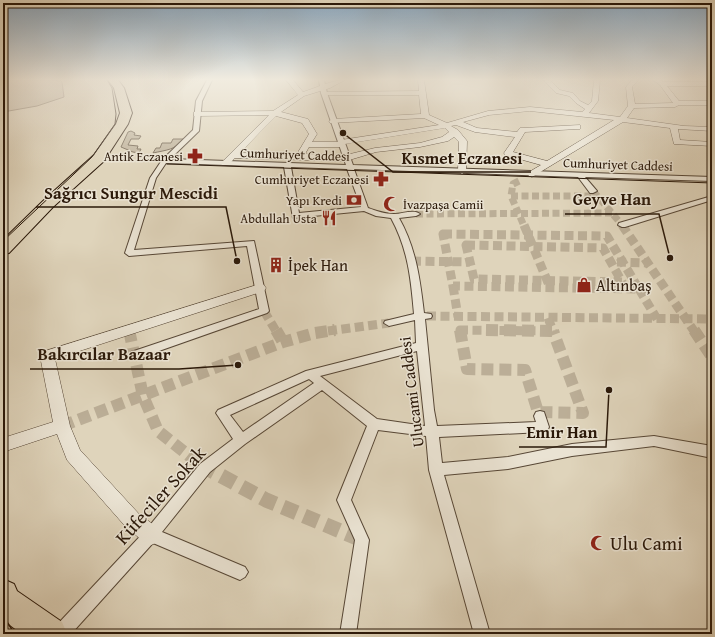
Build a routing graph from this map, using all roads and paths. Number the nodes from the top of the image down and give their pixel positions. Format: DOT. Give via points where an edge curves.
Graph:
graph roads {
  1 [pos="125,110"];
  2 [pos="198,110"];
  3 [pos="280,110"];
  4 [pos="330,110"];
  5 [pos="424,110"];
  6 [pos="514,110"];
  7 [pos="532,110"];
  8 [pos="588,110"];
  9 [pos="629,110"];
  10 [pos="275,113"];
  11 [pos="197,114"];
  12 [pos="584,114"];
  13 [pos="425,116"];
  14 [pos="622,119"];
  15 [pos="556,120"];
  16 [pos="334,121"];
  17 [pos="456,122"];
  18 [pos="446,125"];
  19 [pos="673,126"];
  20 [pos="577,128"];
  21 [pos="712,129"];
  22 [pos="455,132"];
  23 [pos="519,135"];
  24 [pos="341,143"];
  25 [pos="307,144"];
  26 [pos="712,144"];
  27 [pos="232,155"];
  28 [pos="298,157"];
  29 [pos="346,158"];
  30 [pos="164,161"];
  31 [pos="225,163"];
  32 [pos="547,164"];
  33 [pos="287,166"];
  34 [pos="350,169"];
  35 [pos="462,171"];
  36 [pos="532,174"];
  37 [pos="580,175"];
  38 [pos="711,180"];
  39 [pos="519,181"];
  40 [pos="593,191"];
  41 [pos="712,198"];
  42 [pos="365,209"];
  43 [pos="416,214"];
  44 [pos="394,216"];
  45 [pos="622,225"];
  46 [pos="3,249"];
  47 [pos="260,288"];
  48 [pos="423,316"];
  49 [pos="389,323"];
  50 [pos="421,346"];
  51 [pos="135,355"];
  52 [pos="310,374"];
  53 [pos="322,384"];
  54 [pos="540,416"];
  55 [pos="374,424"];
  56 [pos="62,426"];
  57 [pos="432,432"];
  58 [pos="241,440"];
  59 [pos="3,445"];
  60 [pos="712,452"];
  61 [pos="436,470"];
  62 [pos="150,535"];
  63 [pos="240,572"];
  64 [pos="5,598"];
  65 [pos="50,634"];
  66 [pos="60,634"];
  67 [pos="348,634"];
  68 [pos="482,634"];
  1 -- 46 [label="main road" via="122,124 98,158"];
  2 -- 11 [label="street"];
  3 -- 10 [label="street"];
  4 -- 16 [label="street"];
  5 -- 13 [label="street"];
  6 -- 17 [label="street" via="488,113"];
  7 -- 15 [label="street"];
  8 -- 12 [label="street"];
  9 -- 14 [label="street"];
  10 -- 11 [label="street"];
  10 -- 25 [label="street" via="305,121 313,134"];
  10 -- 27 [label="street"];
  11 -- 30 [label="street" via="196,131"];
  12 -- 14 [label="street"];
  12 -- 15 [label="street"];
  13 -- 16 [label="street"];
  13 -- 18 [label="street"];
  14 -- 19 [label="street"];
  14 -- 32 [label="street"];
  15 -- 20 [label="street"];
  15 -- 23 [label="street" via="522,130"];
  16 -- 24 [label="street"];
  17 -- 18 [label="street"];
  17 -- 23 [label="street" via="475,130"];
  18 -- 22 [label="street"];
  18 -- 24 [label="street"];
  19 -- 21 [label="street"];
  19 -- 26 [label="street" via="677,142"];
  22 -- 29 [label="street" via="445,139 420,145 375,150"];
  22 -- 35 [label="street" via="463,141"];
  23 -- 32 [label="street" via="508,153"];
  24 -- 25 [label="street"];
  24 -- 29 [label="street"];
  25 -- 28 [label="street"];
  27 -- 28 [label="street"];
  27 -- 31 [label="street"];
  28 -- 29 [label="street"];
  29 -- 34 [label="street"];
  30 -- 31 [label="street, Cumhuriyet Caddesi"];
  30 -- 47 [label="street" via="152,178 129,253 250,243"];
  31 -- 33 [label="street, Cumhuriyet Caddesi"];
  32 -- 36 [label="street"];
  33 -- 34 [label="street, Cumhuriyet Caddesi"];
  33 -- 42 [label="street" via="296,216"];
  34 -- 35 [label="street, Cumhuriyet Caddesi"];
  34 -- 42 [label="street"];
  35 -- 36 [label="street, Cumhuriyet Caddesi"];
  36 -- 37 [label="street, Cumhuriyet Caddesi"];
  36 -- 39 [label="street"];
  37 -- 38 [label="street, Cumhuriyet Caddesi"];
  37 -- 40 [label="street"];
  41 -- 45 [label="street"];
  42 -- 44 [label="street" via="376,214"];
  43 -- 44 [label="street"];
  44 -- 48 [label="street, Ulucami Caddesi" via="402,230 415,271"];
  47 -- 51 [label="street" via="264,311"];
  47 -- 56 [label="street" via="48,356"];
  48 -- 49 [label="street"];
  48 -- 50 [label="street, Ulucami Caddesi"];
  50 -- 52 [label="street"];
  50 -- 57 [label="street, Ulucami Caddesi"];
  52 -- 53 [label="street"];
  52 -- 58 [label="street" via="222,413"];
  53 -- 55 [label="street"];
  53 -- 58 [label="street, Küfeciler Sokak"];
  54 -- 57 [label="street" via="543,427"];
  55 -- 57 [label="street"];
  55 -- 67 [label="street" via="344,500 362,540"];
  56 -- 59 [label="street"];
  56 -- 62 [label="street" via="73,455 122,510"];
  57 -- 61 [label="street, Ulucami Caddesi"];
  58 -- 62 [label="street, Küfeciler Sokak" via="205,468"];
  60 -- 61 [label="street" via="654,441 572,450 508,463"];
  61 -- 68 [label="street, Ulucami Caddesi"];
  62 -- 63 [label="street"];
  62 -- 66 [label="street, Küfeciler Sokak"];
  64 -- 65 [label="main road"];
}
